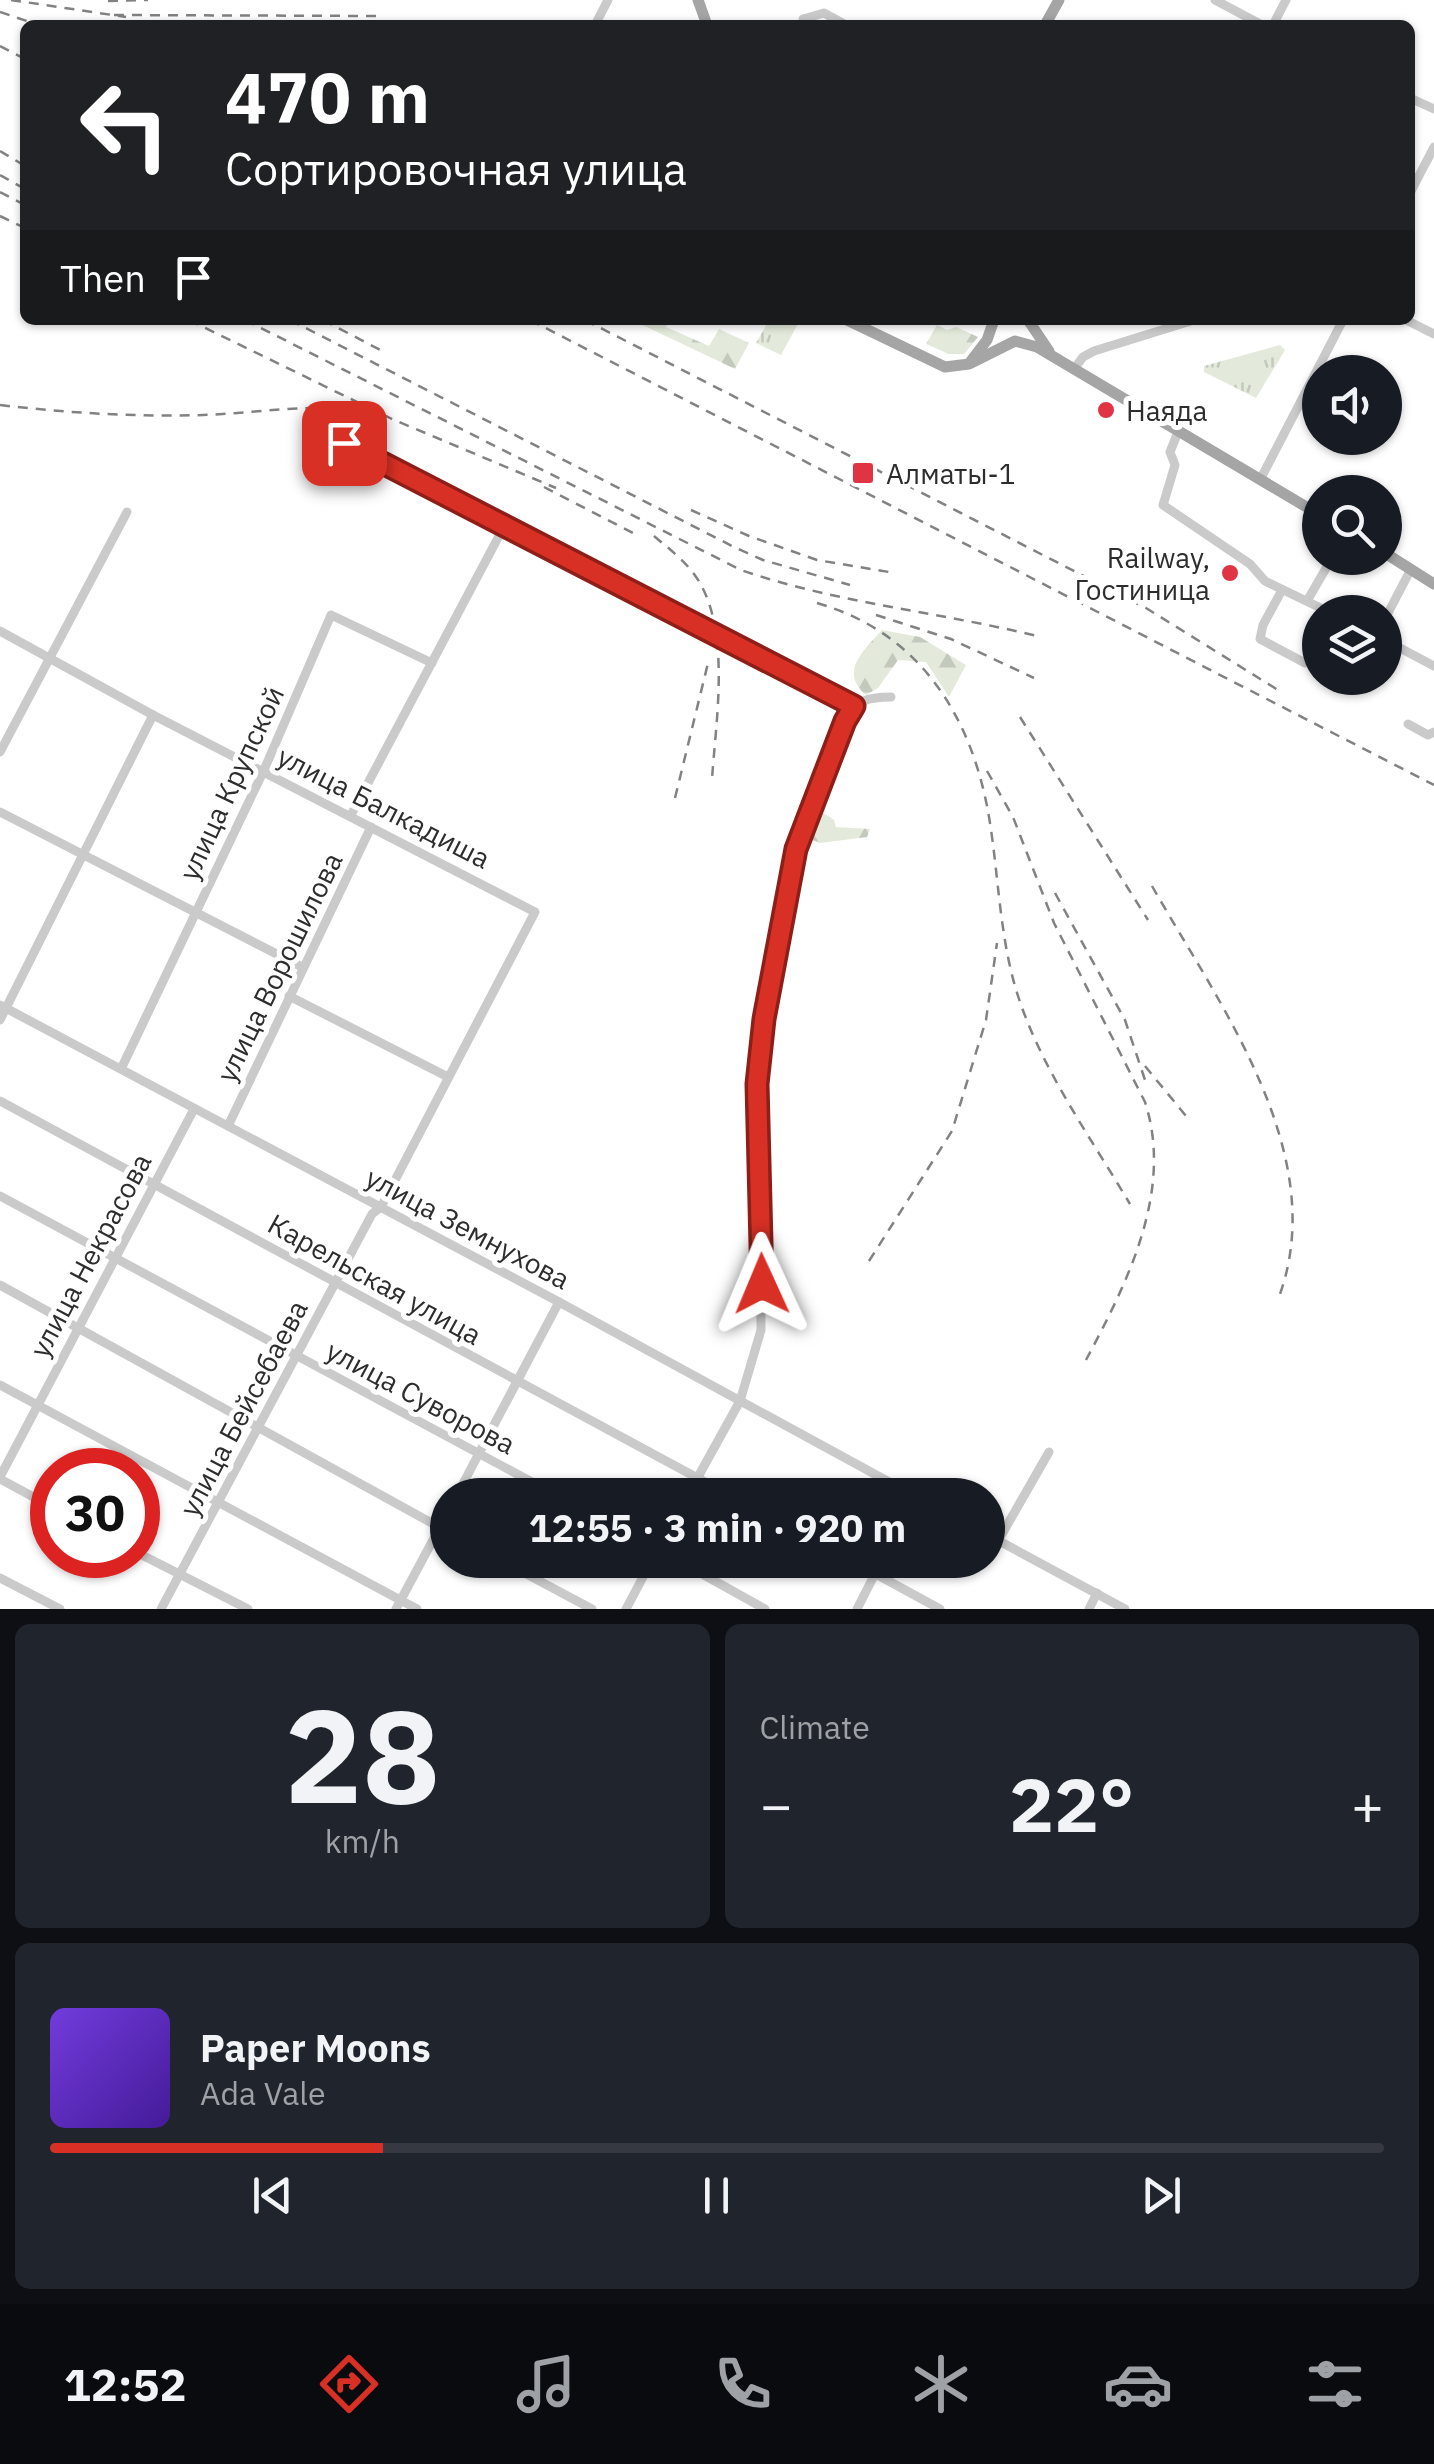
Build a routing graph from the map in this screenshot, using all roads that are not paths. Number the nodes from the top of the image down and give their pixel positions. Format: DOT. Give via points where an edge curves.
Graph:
graph roads {
  1 [pos="831,0"];
  2 [pos="1214,0"];
  3 [pos="824,12"];
  4 [pos="803,19"];
  5 [pos="838,20"];
  6 [pos="1252,20"];
  7 [pos="1434,146"];
  8 [pos="1415,183"];
  9 [pos="857,325"];
  10 [pos="992,325"];
  11 [pos="1031,325"];
  12 [pos="1178,325"];
  13 [pos="1340,325"];
  14 [pos="1052,355"];
  15 [pos="969,364"];
  16 [pos="1074,369"];
  17 [pos="311,426"];
  18 [pos="1178,432"];
  19 [pos="1260,480"];
  20 [pos="1302,504"];
  21 [pos="127,512"];
  22 [pos="540,543"];
  23 [pos="1402,564"];
  24 [pos="1434,567"];
  25 [pos="1411,570"];
  26 [pos="1430,582"];
  27 [pos="1282,590"];
  28 [pos="1398,595"];
  29 [pos="1302,599"];
  30 [pos="0,631"];
  31 [pos="1402,649"];
  32 [pos="49,657"];
  33 [pos="1302,661"];
  34 [pos="432,663"];
  35 [pos="1434,666"];
  36 [pos="891,698"];
  37 [pos="854,706"];
  38 [pos="153,715"];
  39 [pos="1408,724"];
  40 [pos="1434,732"];
  41 [pos="0,752"];
  42 [pos="264,770"];
  43 [pos="0,812"];
  44 [pos="352,816"];
  45 [pos="371,827"];
  46 [pos="82,852"];
  47 [pos="535,912"];
  48 [pos="196,914"];
  49 [pos="302,967"];
  50 [pos="289,996"];
  51 [pos="3,1006"];
  52 [pos="0,1020"];
  53 [pos="120,1069"];
  54 [pos="448,1078"];
  55 [pos="0,1101"];
  56 [pos="194,1108"];
  57 [pos="228,1126"];
  58 [pos="154,1184"];
  59 [pos="0,1196"];
  60 [pos="381,1207"];
  61 [pos="113,1258"];
  62 [pos="334,1282"];
  63 [pos="0,1285"];
  64 [pos="560,1302"];
  65 [pos="78,1326"];
  66 [pos="296,1356"];
  67 [pos="515,1381"];
  68 [pos="0,1386"];
  69 [pos="740,1401"];
  70 [pos="36,1405"];
  71 [pos="257,1428"];
  72 [pos="1049,1452"];
  73 [pos="480,1454"];
  74 [pos="0,1478"];
  75 [pos="467,1478"];
  76 [pos="524,1478"];
  77 [pos="697,1478"];
  78 [pos="882,1478"];
  79 [pos="30,1495"];
  80 [pos="217,1502"];
  81 [pos="430,1523"];
  82 [pos="1005,1529"];
  83 [pos="1005,1545"];
  84 [pos="430,1551"];
  85 [pos="160,1564"];
  86 [pos="181,1576"];
  87 [pos="0,1578"];
  88 [pos="534,1578"];
  89 [pos="642,1578"];
  90 [pos="709,1578"];
  91 [pos="874,1578"];
  92 [pos="883,1578"];
  93 [pos="1097,1593"];
  94 [pos="398,1604"];
  95 [pos="60,1609"];
  96 [pos="161,1609"];
  97 [pos="248,1609"];
  98 [pos="417,1609"];
  99 [pos="592,1609"];
  100 [pos="626,1609"];
  101 [pos="765,1609"];
  102 [pos="857,1609"];
  103 [pos="940,1609"];
  104 [pos="1089,1609"];
  105 [pos="1125,1609"];
  1 -- 3 [label="street"];
  2 -- 6 [label="street"];
  3 -- 4 [label="street"];
  3 -- 5 [label="street"];
  7 -- 8 [label="street"];
  9 -- 15 [label="main road" via="935,364"];
  10 -- 15 [label="main road"];
  11 -- 14 [label="main road"];
  12 -- 16 [label="street" via="1094,351"];
  13 -- 19 [label="street"];
  14 -- 15 [label="main road" via="1015,342"];
  14 -- 16 [label="main road"];
  16 -- 18 [label="main road"];
  17 -- 22 [label="street"];
  18 -- 19 [label="main road"];
  18 -- 27 [label="street" via="1162,504"];
  19 -- 20 [label="main road"];
  21 -- 32 [label="street"];
  22 -- 34 [label="street" via="500,534"];
  22 -- 37 [label="street"];
  23 -- 25 [label="main road"];
  24 -- 26 [label="street"];
  25 -- 26 [label="main road"];
  25 -- 28 [label="street"];
  27 -- 29 [label="street"];
  27 -- 33 [label="street" via="1260,639"];
  30 -- 32 [label="street, улица Балкадиша"];
  31 -- 35 [label="street"];
  32 -- 38 [label="street, улица Балкадиша"];
  32 -- 41 [label="street"];
  34 -- 42 [label="street, улица Крупской" via="331,614"];
  34 -- 44 [label="street"];
  36 -- 37 [label="street"];
  37 -- 69 [label="street" via="796,849 769,985 757,1084 762,1330"];
  38 -- 42 [label="street, улица Балкадиша"];
  38 -- 46 [label="street"];
  39 -- 40 [label="street"];
  42 -- 44 [label="street, улица Балкадиша"];
  42 -- 48 [label="street, улица Крупской"];
  43 -- 46 [label="street"];
  44 -- 45 [label="street, улица Балкадиша"];
  45 -- 47 [label="street, улица Балкадиша"];
  45 -- 49 [label="street, улица Ворошилова"];
  46 -- 48 [label="street"];
  46 -- 51 [label="street"];
  47 -- 54 [label="street, улица Бейсебаева"];
  48 -- 49 [label="street"];
  48 -- 53 [label="street, улица Крупской"];
  49 -- 50 [label="street, улица Ворошилова"];
  50 -- 54 [label="street"];
  50 -- 57 [label="street, улица Ворошилова"];
  51 -- 52 [label="street"];
  51 -- 53 [label="street, улица Земнухова"];
  53 -- 56 [label="street, улица Земнухова"];
  54 -- 60 [label="street, улица Бейсебаева"];
  55 -- 58 [label="street, Карельская улица"];
  56 -- 57 [label="street, улица Земнухова"];
  56 -- 58 [label="street, улица Некрасова"];
  57 -- 60 [label="street, улица Земнухова"];
  58 -- 61 [label="street, улица Некрасова"];
  58 -- 62 [label="street, Карельская улица"];
  59 -- 61 [label="street, улица Суворова"];
  60 -- 62 [label="street, улица Бейсебаева"];
  60 -- 64 [label="street, улица Земнухова"];
  61 -- 65 [label="street, улица Некрасова"];
  61 -- 66 [label="street, улица Суворова"];
  62 -- 66 [label="street, улица Бейсебаева"];
  62 -- 67 [label="street, Карельская улица"];
  63 -- 65 [label="street"];
  64 -- 67 [label="street"];
  64 -- 69 [label="street, улица Земнухова"];
  65 -- 70 [label="street, улица Некрасова"];
  65 -- 71 [label="street"];
  66 -- 71 [label="street, улица Бейсебаева"];
  66 -- 73 [label="street, улица Суворова"];
  67 -- 73 [label="street"];
  67 -- 77 [label="street, Карельская улица"];
  68 -- 70 [label="street"];
  69 -- 77 [label="street"];
  69 -- 78 [label="street, улица Земнухова"];
  70 -- 74 [label="street, улица Некрасова"];
  70 -- 80 [label="street"];
  71 -- 80 [label="street, улица Бейсебаева"];
  71 -- 81 [label="street"];
  72 -- 82 [label="street"];
  73 -- 75 [label="street"];
  73 -- 76 [label="street, улица Суворова"];
  74 -- 79 [label="street"];
  80 -- 86 [label="street, улица Бейсебаева"];
  80 -- 94 [label="street"];
  83 -- 93 [label="street"];
  84 -- 94 [label="street"];
  85 -- 86 [label="street"];
  86 -- 96 [label="street, улица Бейсебаева"];
  86 -- 97 [label="street"];
  87 -- 95 [label="street"];
  88 -- 99 [label="street"];
  89 -- 100 [label="street"];
  90 -- 101 [label="street"];
  91 -- 102 [label="street"];
  92 -- 103 [label="street"];
  93 -- 104 [label="street"];
  93 -- 105 [label="street"];
  94 -- 98 [label="street"];
}
